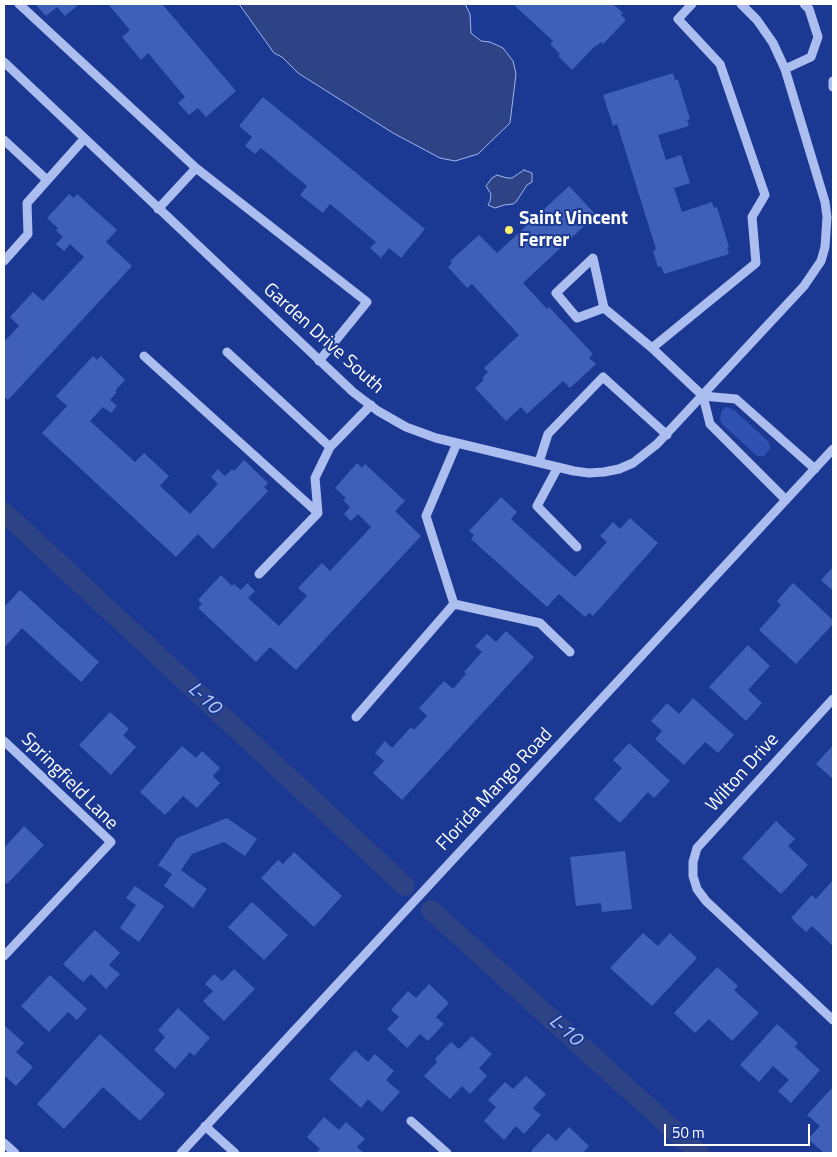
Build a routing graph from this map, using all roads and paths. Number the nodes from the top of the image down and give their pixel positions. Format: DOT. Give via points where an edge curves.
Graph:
graph roads {
  1 [pos="19,4"];
  2 [pos="692,4"];
  3 [pos="741,4"];
  4 [pos="804,4"];
  5 [pos="4,62"];
  6 [pos="785,69"];
  7 [pos="833,81"];
  8 [pos="833,86"];
  9 [pos="84,139"];
  10 [pos="4,140"];
  11 [pos="196,168"];
  12 [pos="47,180"];
  13 [pos="158,209"];
  14 [pos="4,261"];
  15 [pos="604,308"];
  16 [pos="652,348"];
  17 [pos="227,352"];
  18 [pos="144,356"];
  19 [pos="319,361"];
  20 [pos="703,396"];
  21 [pos="371,406"];
  22 [pos="667,435"];
  23 [pos="457,443"];
  24 [pos="330,447"];
  25 [pos="833,449"];
  26 [pos="539,462"];
  27 [pos="558,467"];
  28 [pos="815,469"];
  29 [pos="786,500"];
  30 [pos="318,513"];
  31 [pos="577,548"];
  32 [pos="259,574"];
  33 [pos="454,604"];
  34 [pos="570,652"];
  35 [pos="833,699"];
  36 [pos="356,717"];
  37 [pos="4,741"];
  38 [pos="4,956"];
  39 [pos="833,1020"];
  40 [pos="411,1121"];
  41 [pos="206,1126"];
  42 [pos="4,1143"];
  43 [pos="15,1153"];
  44 [pos="181,1153"];
  45 [pos="235,1153"];
  46 [pos="448,1153"];
  1 -- 11 [label="street"];
  2 -- 16 [label="street" via="678,19 720,64 765,195 752,217 756,262"];
  3 -- 6 [label="street, Garden Drive South" via="757,20"];
  4 -- 6 [label="street" via="809,9 818,37 811,57"];
  5 -- 9 [label="street, Garden Drive South"];
  6 -- 20 [label="street, Garden Drive South" via="825,202 828,217 825,247 821,261 804,286"];
  7 -- 8 [label="street"];
  9 -- 12 [label="street"];
  9 -- 13 [label="street, Garden Drive South"];
  10 -- 12 [label="street"];
  11 -- 13 [label="street"];
  11 -- 19 [label="street" via="367,302"];
  12 -- 14 [label="street" via="27,202 28,234"];
  13 -- 19 [label="street, Garden Drive South"];
  15 -- 15 [label="street" via="598,283 593,258 556,292 577,318"];
  15 -- 16 [label="street"];
  16 -- 20 [label="street"];
  17 -- 24 [label="street"];
  18 -- 30 [label="street"];
  19 -- 21 [label="street, Garden Drive South"];
  20 -- 22 [label="street, Garden Drive South"];
  20 -- 28 [label="street" via="736,400"];
  20 -- 29 [label="street" via="710,424"];
  21 -- 23 [label="street, Garden Drive South" via="406,426"];
  21 -- 24 [label="street"];
  22 -- 26 [label="street" via="603,377 548,434"];
  22 -- 27 [label="street, Garden Drive South" via="646,455 619,469 589,473"];
  23 -- 26 [label="street, Garden Drive South"];
  23 -- 33 [label="street" via="426,516"];
  24 -- 30 [label="street" via="315,478"];
  25 -- 28 [label="street, Florida Mango Road"];
  26 -- 27 [label="street, Garden Drive South"];
  27 -- 31 [label="street" via="536,506"];
  28 -- 29 [label="street, Florida Mango Road"];
  29 -- 41 [label="street, Florida Mango Road"];
  30 -- 32 [label="street"];
  33 -- 34 [label="street" via="540,623"];
  33 -- 36 [label="street"];
  35 -- 39 [label="street, Wilton Drive" via="697,848 693,862 697,889 706,900"];
  37 -- 38 [label="street, Springfield Lane" via="110,842"];
  40 -- 46 [label="street"];
  41 -- 44 [label="street, Florida Mango Road"];
  41 -- 45 [label="street"];
  42 -- 43 [label="street"];
}
